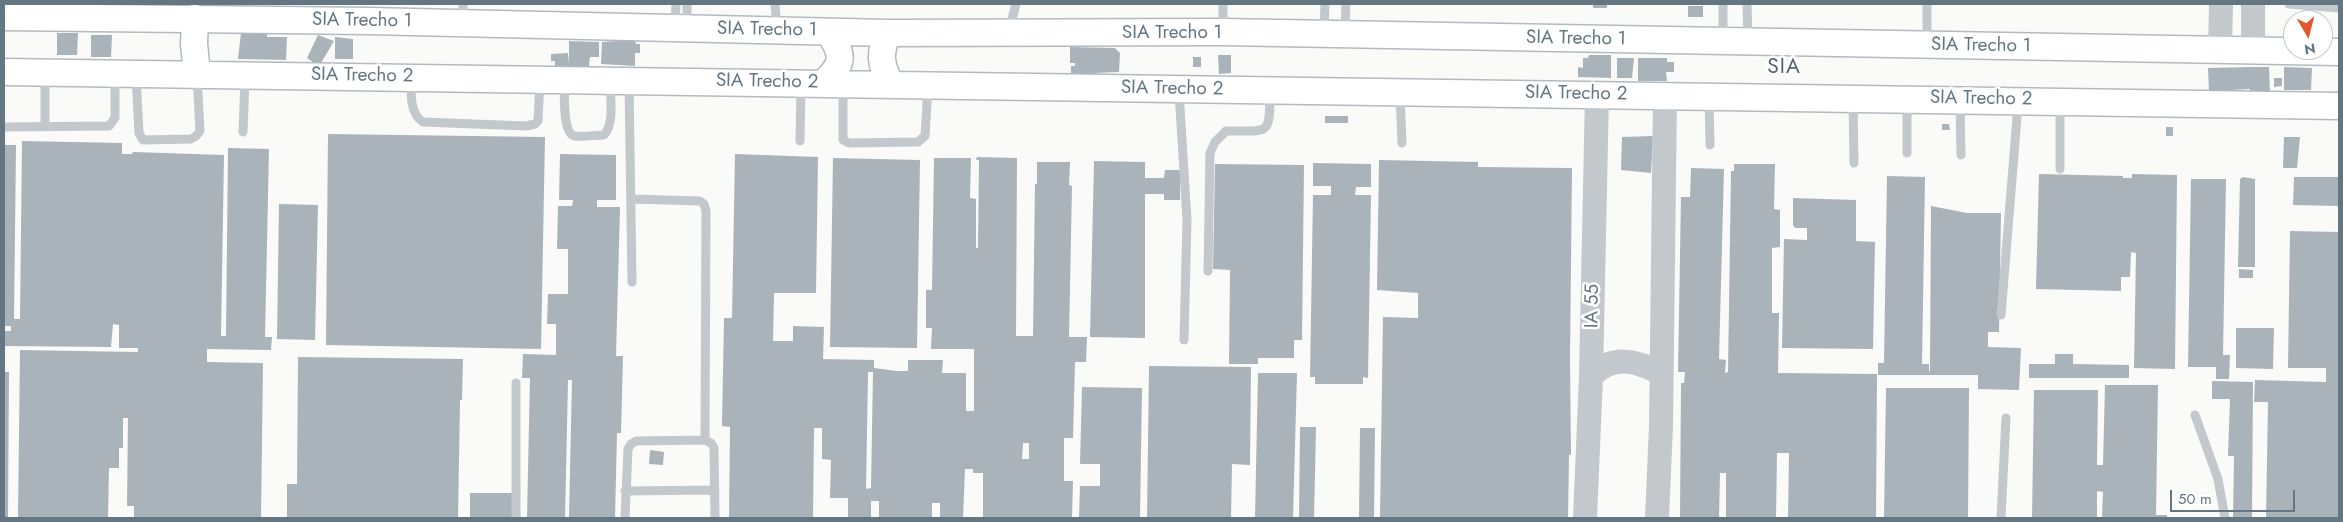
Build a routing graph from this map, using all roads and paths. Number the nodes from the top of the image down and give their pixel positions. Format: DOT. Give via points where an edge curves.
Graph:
graph roads {
  1 [pos="775,4"];
  2 [pos="1016,4"];
  3 [pos="1224,4"];
  4 [pos="1325,4"];
  5 [pos="1346,4"];
  6 [pos="1723,4"];
  7 [pos="1747,4"];
  8 [pos="1927,4"];
  9 [pos="2221,4"];
  10 [pos="2252,4"];
  11 [pos="2289,4"];
  12 [pos="2339,8"];
  13 [pos="463,13"];
  14 [pos="195,14"];
  15 [pos="6,15"];
  16 [pos="681,16"];
  17 [pos="777,30"];
  18 [pos="829,32"];
  19 [pos="1223,32"];
  20 [pos="888,33"];
  21 [pos="1008,33"];
  22 [pos="1335,35"];
  23 [pos="1736,42"];
  24 [pos="1927,45"];
  25 [pos="2253,50"];
  26 [pos="2220,51"];
  27 [pos="2339,52"];
  28 [pos="4,72"];
  29 [pos="45,72"];
  30 [pos="126,73"];
  31 [pos="197,73"];
  32 [pos="245,74"];
  33 [pos="411,76"];
  34 [pos="552,79"];
  35 [pos="619,80"];
  36 [pos="823,83"];
  37 [pos="891,84"];
  38 [pos="928,84"];
  39 [pos="1179,89"];
  40 [pos="1270,90"];
  41 [pos="1400,92"];
  42 [pos="1597,94"];
  43 [pos="1665,95"];
  44 [pos="1709,96"];
  45 [pos="1852,97"];
  46 [pos="1908,98"];
  47 [pos="1960,98"];
  48 [pos="2018,99"];
  49 [pos="2060,101"];
  50 [pos="2339,106"];
  51 [pos="45,126"];
  52 [pos="4,127"];
  53 [pos="244,132"];
  54 [pos="800,141"];
  55 [pos="1402,142"];
  56 [pos="1710,145"];
  57 [pos="1907,152"];
  58 [pos="1961,155"];
  59 [pos="1854,163"];
  60 [pos="2060,169"];
  61 [pos="631,200"];
  62 [pos="1208,271"];
  63 [pos="632,282"];
  64 [pos="2001,315"];
  65 [pos="1184,340"];
  66 [pos="1661,374"];
  67 [pos="1591,376"];
  68 [pos="516,383"];
  69 [pos="2195,415"];
  70 [pos="2006,418"];
  71 [pos="705,440"];
  72 [pos="715,490"];
  73 [pos="625,492"];
  74 [pos="516,518"];
  75 [pos="625,518"];
  76 [pos="715,518"];
  77 [pos="1585,518"];
  78 [pos="1657,518"];
  79 [pos="2001,518"];
  80 [pos="2225,518"];
  1 -- 17 [label="lane"];
  2 -- 21 [label="lane"];
  3 -- 19 [label="lane"];
  4 -- 22 [label="lane"];
  5 -- 22 [label="lane"];
  6 -- 23 [label="lane"];
  7 -- 23 [label="lane"];
  8 -- 24 [label="lane"];
  9 -- 26 [label="street"];
  10 -- 25 [label="street"];
  11 -- 12 [label="lane"];
  13 -- 14 [label="main road, SIA Trecho 1" via="379,17"];
  13 -- 16 [label="main road, SIA Trecho 1"];
  14 -- 15 [label="main road, SIA Trecho 1"];
  14 -- 31 [label="main road"];
  16 -- 17 [label="main road, SIA Trecho 1"];
  17 -- 18 [label="main road, SIA Trecho 1"];
  18 -- 20 [label="main road, SIA Trecho 1"];
  18 -- 36 [label="main road" via="841,58 837,70"];
  19 -- 21 [label="main road, SIA Trecho 1"];
  19 -- 22 [label="main road, SIA Trecho 1"];
  20 -- 21 [label="main road, SIA Trecho 1"];
  20 -- 37 [label="main road" via="881,58 883,71"];
  22 -- 23 [label="main road, SIA Trecho 1"];
  23 -- 24 [label="main road, SIA Trecho 1"];
  24 -- 26 [label="main road, SIA Trecho 1"];
  25 -- 26 [label="main road, SIA Trecho 1"];
  25 -- 27 [label="main road, SIA Trecho 1"];
  28 -- 29 [label="main road, SIA Trecho 2"];
  29 -- 30 [label="main road, SIA Trecho 2"];
  29 -- 51 [label="lane"];
  30 -- 31 [label="main road, SIA Trecho 2"];
  30 -- 31 [label="lane" via="143,140 191,139 196,136 200,131"];
  30 -- 51 [label="lane" via="115,118 109,126"];
  31 -- 32 [label="main road, SIA Trecho 2"];
  32 -- 33 [label="main road, SIA Trecho 2"];
  32 -- 53 [label="lane"];
  33 -- 34 [label="main road, SIA Trecho 2"];
  33 -- 34 [label="lane" via="414,111 416,118 423,122 526,126 538,120"];
  34 -- 35 [label="main road, SIA Trecho 2"];
  34 -- 35 [label="lane" via="566,126 574,136 604,135 608,131"];
  35 -- 36 [label="main road, SIA Trecho 2"];
  35 -- 61 [label="lane"];
  36 -- 37 [label="main road, SIA Trecho 2"];
  36 -- 38 [label="lane" via="843,140 849,143 922,140 926,136"];
  36 -- 54 [label="lane"];
  37 -- 38 [label="main road, SIA Trecho 2"];
  38 -- 39 [label="main road, SIA Trecho 2"];
  39 -- 40 [label="main road, SIA Trecho 2"];
  39 -- 65 [label="lane" via="1187,220"];
  40 -- 41 [label="main road, SIA Trecho 2"];
  40 -- 62 [label="lane" via="1270,122 1267,127 1262,130 1226,131 1214,142 1210,153"];
  41 -- 42 [label="main road, SIA Trecho 2"];
  41 -- 55 [label="lane"];
  42 -- 43 [label="main road, SIA Trecho 2"];
  42 -- 67 [label="street, IA 55"];
  43 -- 44 [label="main road, SIA Trecho 2"];
  43 -- 66 [label="street"];
  44 -- 45 [label="main road, SIA Trecho 2"];
  44 -- 56 [label="lane"];
  45 -- 46 [label="main road, SIA Trecho 2"];
  45 -- 59 [label="lane"];
  46 -- 47 [label="main road, SIA Trecho 2"];
  46 -- 57 [label="lane"];
  47 -- 48 [label="main road, SIA Trecho 2"];
  47 -- 58 [label="lane"];
  48 -- 49 [label="main road, SIA Trecho 2"];
  48 -- 64 [label="lane"];
  49 -- 50 [label="main road, SIA Trecho 2"];
  49 -- 60 [label="lane"];
  51 -- 52 [label="lane"];
  61 -- 63 [label="lane"];
  61 -- 71 [label="lane" via="700,201 704,204"];
  66 -- 67 [label="street" via="1643,365 1621,361 1600,367"];
  66 -- 78 [label="street"];
  67 -- 77 [label="street, IA 55"];
  68 -- 74 [label="lane"];
  69 -- 80 [label="lane" via="2218,479"];
  70 -- 79 [label="lane"];
  71 -- 72 [label="lane" via="714,448"];
  71 -- 73 [label="lane" via="636,441 631,444"];
  72 -- 73 [label="lane"];
  72 -- 76 [label="lane"];
  73 -- 75 [label="lane"];
}
